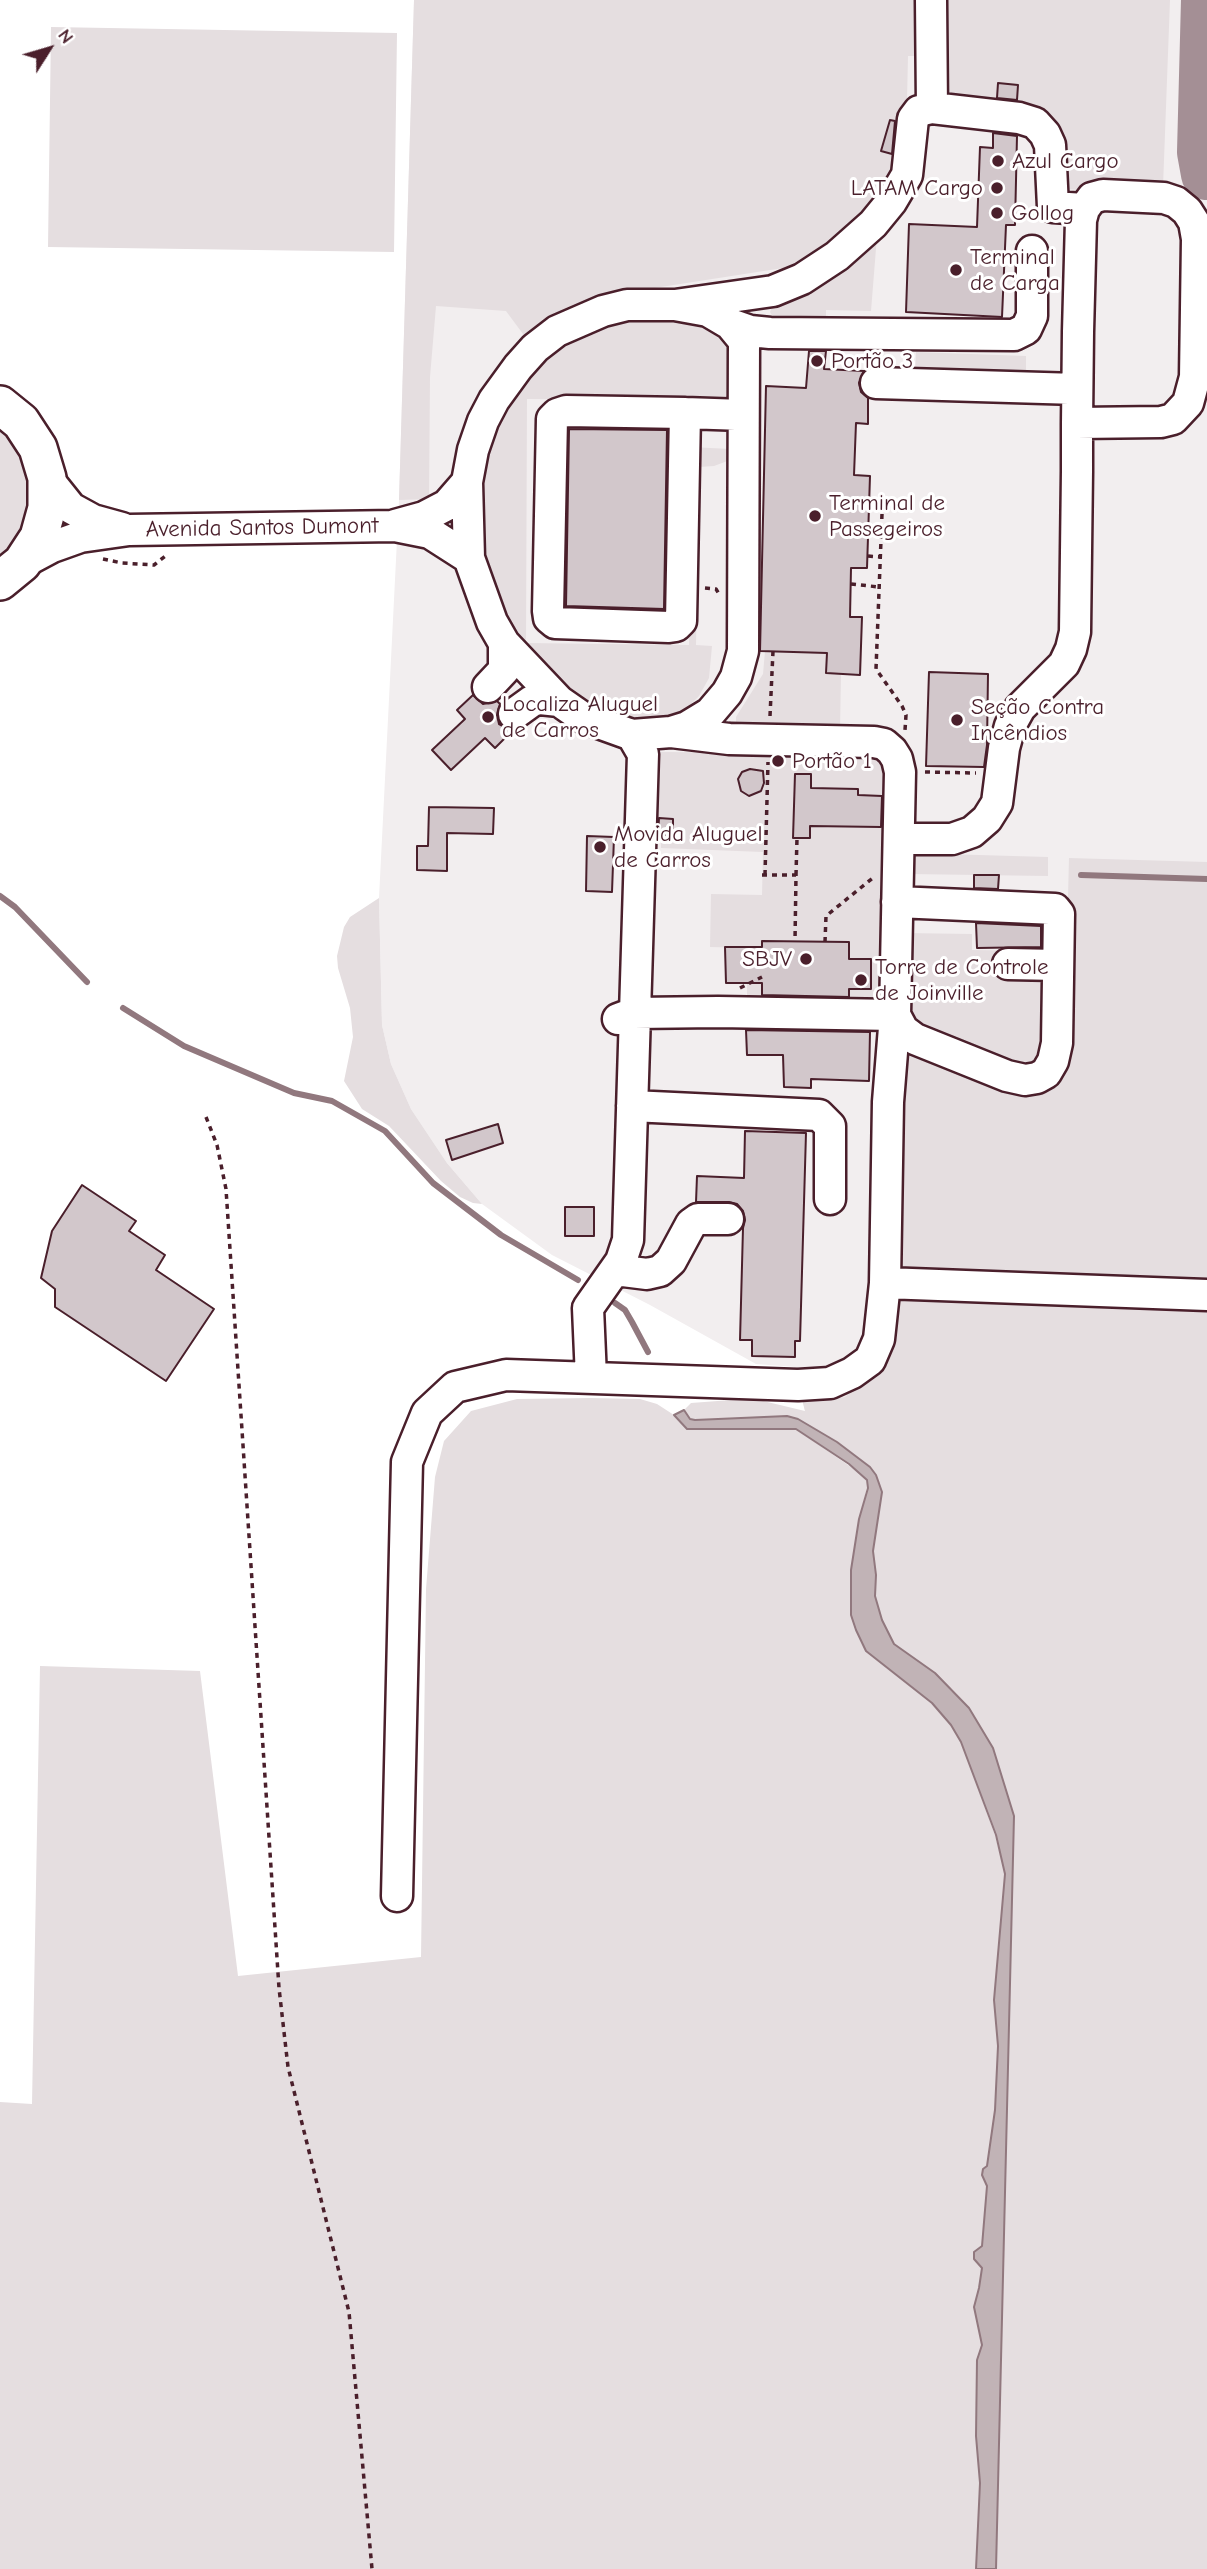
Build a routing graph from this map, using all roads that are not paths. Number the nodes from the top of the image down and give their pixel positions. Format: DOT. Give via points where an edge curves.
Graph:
graph roads {
  1 [pos="931,0"];
  2 [pos="932,108"];
  3 [pos="1084,209"];
  4 [pos="1032,251"];
  5 [pos="675,304"];
  6 [pos="730,324"];
  7 [pos="876,383"];
  8 [pos="1077,389"];
  9 [pos="0,405"];
  10 [pos="685,413"];
  11 [pos="743,415"];
  12 [pos="1077,423"];
  13 [pos="47,478"];
  14 [pos="467,482"];
  15 [pos="395,526"];
  16 [pos="129,530"];
  17 [pos="469,558"];
  18 [pos="11,572"];
  19 [pos="504,643"];
  20 [pos="488,687"];
  21 [pos="559,701"];
  22 [pos="514,714"];
  23 [pos="651,739"];
  24 [pos="899,848"];
  25 [pos="897,902"];
  26 [pos="1009,964"];
  27 [pos="1057,965"];
  28 [pos="895,1015"];
  29 [pos="626,1016"];
  30 [pos="632,1106"];
  31 [pos="830,1199"];
  32 [pos="728,1219"];
  33 [pos="615,1270"];
  34 [pos="885,1283"];
  35 [pos="1207,1295"];
  36 [pos="592,1378"];
  37 [pos="397,1896"];
  1 -- 2 [label="street"];
  2 -- 3 [label="street" via="1035,123 1050,145 1053,207"];
  2 -- 5 [label="street" via="919,111 913,119 907,175 891,202 837,256 773,291"];
  3 -- 8 [label="street"];
  3 -- 12 [label="street" via="1092,198 1103,195 1164,198 1187,211 1197,239 1195,377 1188,403 1173,419"];
  4 -- 6 [label="street" via="1032,316 1026,329 1014,335 771,333"];
  5 -- 6 [label="street" via="708,311"];
  5 -- 14 [label="street" via="627,305 603,311 522,350 483,421"];
  6 -- 11 [label="street" via="744,341"];
  7 -- 8 [label="street"];
  8 -- 12 [label="street"];
  9 -- 13 [label="main road" via="21,422 38,448"];
  10 -- 10 [label="street" via="566,411 552,419 548,611 555,623 669,627 681,621"];
  10 -- 11 [label="street"];
  11 -- 23 [label="street" via="743,651 736,677 710,713 687,727"];
  12 -- 24 [label="street" via="1072,649 1010,726 997,803 987,819 972,832 952,839"];
  13 -- 16 [label="street, Avenida Santos Dumont" via="71,508"];
  13 -- 18 [label="main road" via="47,509 38,537"];
  14 -- 15 [label="street, Avenida Santos Dumont" via="447,505"];
  14 -- 17 [label="street"];
  15 -- 16 [label="street, Avenida Santos Dumont"];
  15 -- 17 [label="street, Avenida Santos Dumont" via="430,533"];
  16 -- 18 [label="street, Avenida Santos Dumont" via="80,537 52,547"];
  17 -- 19 [label="street"];
  19 -- 20 [label="street" via="504,670"];
  19 -- 21 [label="street"];
  21 -- 22 [label="street" via="532,701"];
  21 -- 23 [label="street" via="582,716"];
  23 -- 24 [label="street" via="884,744 897,759 900,772"];
  23 -- 29 [label="street" via="650,866"];
  24 -- 25 [label="street"];
  25 -- 27 [label="street" via="1052,907 1059,914"];
  25 -- 28 [label="street"];
  26 -- 27 [label="street"];
  27 -- 28 [label="street" via="1055,1052 1046,1073 1037,1078 1007,1076 915,1039"];
  28 -- 29 [label="street" via="718,1012"];
  28 -- 34 [label="street" via="888,1101"];
  29 -- 30 [label="street"];
  30 -- 31 [label="street" via="819,1115 830,1126"];
  30 -- 33 [label="street" via="628,1240"];
  32 -- 33 [label="street" via="698,1219 691,1224 671,1261 660,1270 648,1274"];
  33 -- 36 [label="street" via="588,1308"];
  34 -- 35 [label="street"];
  34 -- 36 [label="street" via="879,1339 870,1360 830,1383"];
  36 -- 37 [label="street" via="506,1375 455,1387 427,1412 407,1462"];
}
